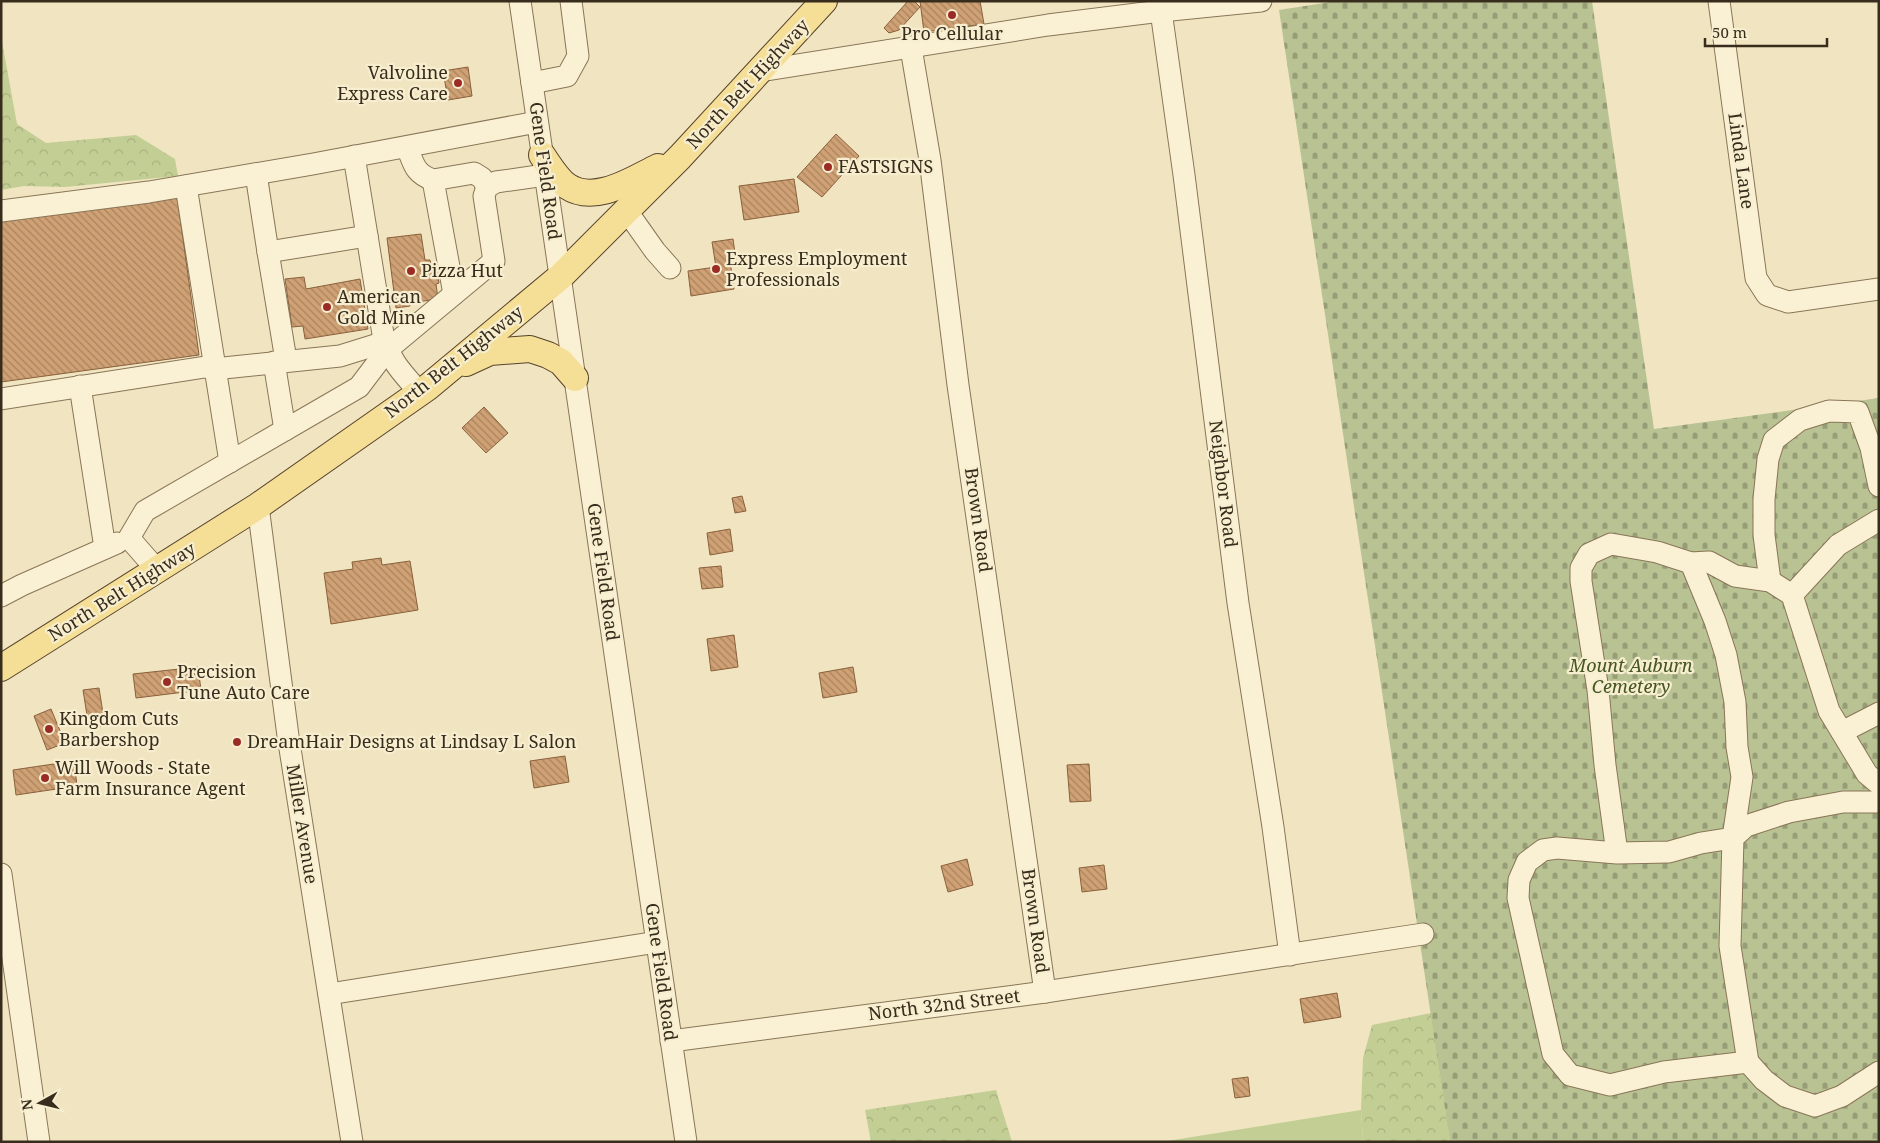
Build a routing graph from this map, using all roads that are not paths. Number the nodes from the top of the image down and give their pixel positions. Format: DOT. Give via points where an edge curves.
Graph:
graph roads {
  1 [pos="520,1"];
  2 [pos="571,1"];
  3 [pos="824,1"];
  4 [pos="1719,1"];
  5 [pos="1247,2"];
  6 [pos="1161,11"];
  7 [pos="911,48"];
  8 [pos="760,71"];
  9 [pos="532,83"];
  10 [pos="537,122"];
  11 [pos="407,147"];
  12 [pos="354,156"];
  13 [pos="680,157"];
  14 [pos="544,165"];
  15 [pos="256,174"];
  16 [pos="433,180"];
  17 [pos="186,186"];
  18 [pos="487,187"];
  19 [pos="626,210"];
  20 [pos="1,211"];
  21 [pos="367,236"];
  22 [pos="268,252"];
  23 [pos="670,268"];
  24 [pos="560,277"];
  25 [pos="1879,289"];
  26 [pos="454,294"];
  27 [pos="386,346"];
  28 [pos="280,361"];
  29 [pos="214,368"];
  30 [pos="449,370"];
  31 [pos="575,378"];
  32 [pos="80,386"];
  33 [pos="420,393"];
  34 [pos="1,399"];
  35 [pos="285,430"];
  36 [pos="230,462"];
  37 [pos="1879,486"];
  38 [pos="258,506"];
  39 [pos="1878,515"];
  40 [pos="129,538"];
  41 [pos="105,548"];
  42 [pos="1691,563"];
  43 [pos="157,570"];
  44 [pos="1770,581"];
  45 [pos="2,594"];
  46 [pos="1792,595"];
  47 [pos="1,668"];
  48 [pos="1879,713"];
  49 [pos="1842,732"];
  50 [pos="1879,784"];
  51 [pos="1879,802"];
  52 [pos="1733,838"];
  53 [pos="1617,853"];
  54 [pos="1,874"];
  55 [pos="1423,934"];
  56 [pos="657,942"];
  57 [pos="1290,956"];
  58 [pos="1046,992"];
  59 [pos="329,994"];
  60 [pos="671,1041"];
  61 [pos="1748,1062"];
  62 [pos="1879,1072"];
  63 [pos="39,1142"];
  64 [pos="352,1142"];
  65 [pos="686,1142"];
  1 -- 9 [label="street, Gene Field Road"];
  2 -- 9 [label="street" via="578,56 567,76"];
  3 -- 8 [label="main road, North Belt Highway"];
  4 -- 25 [label="street, Linda Lane" via="1756,278 1767,295 1788,302"];
  5 -- 6 [label="street"];
  6 -- 7 [label="street" via="1048,25"];
  6 -- 57 [label="street, Neighbor Road" via="1238,603"];
  7 -- 8 [label="street"];
  7 -- 58 [label="street, Brown Road" via="930,160 958,385"];
  8 -- 13 [label="main road, North Belt Highway"];
  9 -- 10 [label="street, Gene Field Road"];
  10 -- 11 [label="street"];
  10 -- 14 [label="street, Gene Field Road"];
  11 -- 12 [label="street"];
  11 -- 16 [label="street" via="414,166 422,176"];
  12 -- 15 [label="street"];
  12 -- 21 [label="street"];
  13 -- 14 [label="main road" via="605,191 585,192 567,186"];
  13 -- 19 [label="main road, North Belt Highway"];
  14 -- 18 [label="street"];
  14 -- 24 [label="street, Gene Field Road"];
  15 -- 17 [label="street"];
  15 -- 22 [label="street"];
  16 -- 18 [label="street" via="474,173"];
  16 -- 26 [label="street"];
  17 -- 20 [label="street"];
  17 -- 29 [label="street"];
  18 -- 26 [label="street" via="484,196 494,260"];
  19 -- 23 [label="street"];
  19 -- 24 [label="main road, North Belt Highway"];
  21 -- 22 [label="street"];
  21 -- 27 [label="street"];
  22 -- 28 [label="street"];
  24 -- 30 [label="main road, North Belt Highway"];
  24 -- 31 [label="street, Gene Field Road"];
  26 -- 27 [label="street"];
  27 -- 28 [label="street" via="340,356"];
  27 -- 33 [label="street" via="392,360"];
  27 -- 35 [label="street" via="359,386"];
  28 -- 29 [label="street"];
  28 -- 35 [label="street"];
  29 -- 32 [label="street"];
  29 -- 36 [label="street"];
  30 -- 31 [label="main road" via="490,352 530,350 561,362"];
  30 -- 33 [label="main road, North Belt Highway"];
  31 -- 56 [label="street, Gene Field Road"];
  32 -- 34 [label="street"];
  32 -- 41 [label="street"];
  33 -- 38 [label="main road, North Belt Highway"];
  35 -- 36 [label="street"];
  36 -- 40 [label="street" via="145,510"];
  37 -- 44 [label="street" via="1871,448 1858,412 1829,411 1800,420 1774,440 1768,459 1764,499 1764,535"];
  38 -- 43 [label="main road, North Belt Highway"];
  38 -- 59 [label="street, Miller Avenue" via="288,736"];
  39 -- 46 [label="street" via="1838,545"];
  40 -- 41 [label="street"];
  40 -- 43 [label="street"];
  41 -- 45 [label="street"];
  42 -- 44 [label="street" via="1709,562 1735,576"];
  42 -- 52 [label="street" via="1718,629 1735,702 1742,777"];
  42 -- 53 [label="street" via="1657,552 1611,544 1589,554 1581,568"];
  43 -- 47 [label="main road, North Belt Highway"];
  44 -- 46 [label="street"];
  46 -- 49 [label="street" via="1829,710"];
  48 -- 49 [label="street"];
  49 -- 50 [label="street" via="1866,774"];
  51 -- 52 [label="street" via="1843,802 1789,812 1746,826"];
  52 -- 53 [label="street" via="1669,852"];
  52 -- 61 [label="street" via="1730,946"];
  53 -- 61 [label="street" via="1557,848 1543,850 1527,862 1519,880 1522,920 1553,1054 1570,1075 1610,1085 1664,1072"];
  54 -- 63 [label="street"];
  55 -- 57 [label="street, North 32nd Street"];
  56 -- 59 [label="street"];
  56 -- 60 [label="street, Gene Field Road"];
  57 -- 58 [label="street, North 32nd Street"];
  58 -- 60 [label="street, North 32nd Street"];
  59 -- 64 [label="street, Miller Avenue"];
  60 -- 65 [label="street, Gene Field Road"];
  61 -- 62 [label="street" via="1785,1096 1815,1106 1842,1096"];
}
